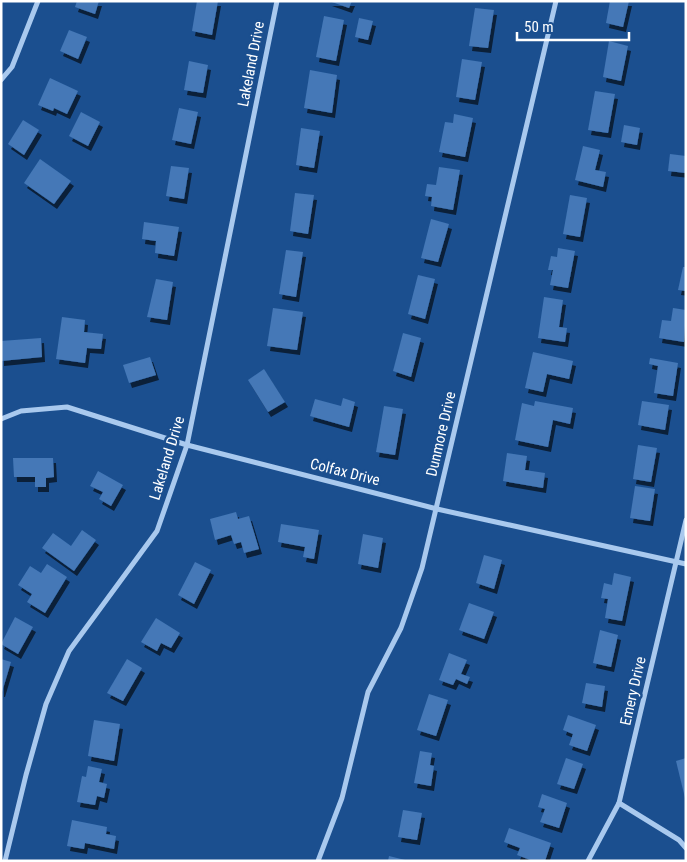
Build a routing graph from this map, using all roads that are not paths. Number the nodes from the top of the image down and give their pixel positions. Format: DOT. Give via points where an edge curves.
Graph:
graph roads {
  1 [pos="38,1"];
  2 [pos="277,1"];
  3 [pos="556,1"];
  4 [pos="1,80"];
  5 [pos="1,419"];
  6 [pos="187,444"];
  7 [pos="437,509"];
  8 [pos="686,520"];
  9 [pos="676,561"];
  10 [pos="686,564"];
  11 [pos="619,804"];
  12 [pos="686,848"];
  13 [pos="5,861"];
  14 [pos="318,861"];
  15 [pos="588,861"];
  1 -- 4 [label="street" via="12,67"];
  2 -- 6 [label="street, Lakeland Drive"];
  3 -- 7 [label="street, Dunmore Drive"];
  5 -- 6 [label="street, Colfax Drive" via="21,411 67,407"];
  6 -- 7 [label="street, Colfax Drive"];
  6 -- 13 [label="street, Lakeland Drive" via="157,531 69,651 46,704"];
  7 -- 9 [label="street, Colfax Drive"];
  7 -- 14 [label="street, Dunmore Drive" via="422,568 401,628 368,692 342,798"];
  8 -- 9 [label="street, Emery Drive"];
  9 -- 10 [label="street, Colfax Drive"];
  9 -- 11 [label="street, Emery Drive"];
  11 -- 12 [label="street" via="679,840"];
  11 -- 15 [label="street, Emery Drive"];
}
